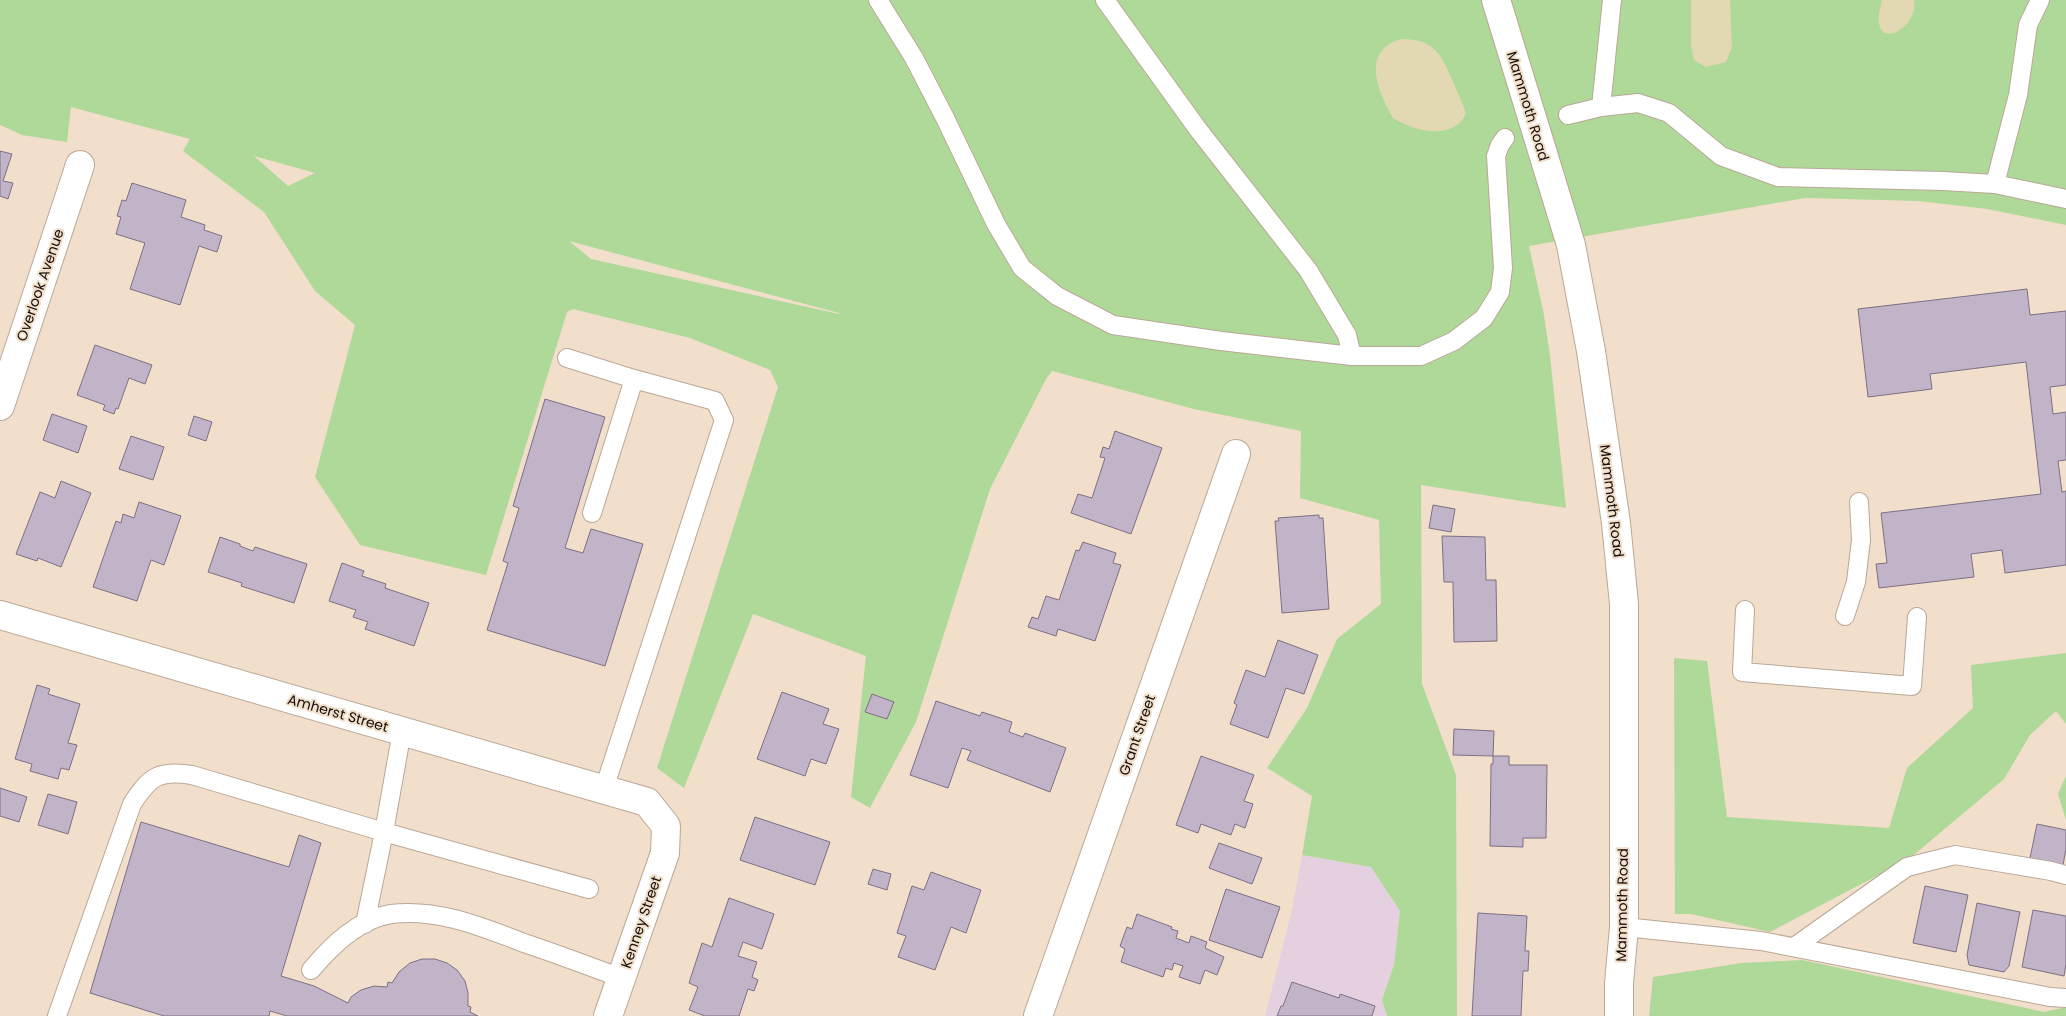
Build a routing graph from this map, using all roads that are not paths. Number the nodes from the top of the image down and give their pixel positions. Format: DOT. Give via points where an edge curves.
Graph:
graph roads {
  1 [pos="878,0"];
  2 [pos="1105,0"];
  3 [pos="1496,0"];
  4 [pos="1612,0"];
  5 [pos="2040,0"];
  6 [pos="1601,107"];
  7 [pos="1568,115"];
  8 [pos="1506,138"];
  9 [pos="80,165"];
  10 [pos="1995,184"];
  11 [pos="2066,198"];
  12 [pos="1352,356"];
  13 [pos="568,358"];
  14 [pos="634,379"];
  15 [pos="0,406"];
  16 [pos="1236,454"];
  17 [pos="1859,502"];
  18 [pos="592,513"];
  19 [pos="1745,610"];
  20 [pos="0,615"];
  21 [pos="1845,616"];
  22 [pos="1917,617"];
  23 [pos="402,731"];
  24 [pos="604,790"];
  25 [pos="666,826"];
  26 [pos="384,832"];
  27 [pos="2066,875"];
  28 [pos="589,889"];
  29 [pos="365,924"];
  30 [pos="1624,927"];
  31 [pos="1794,947"];
  32 [pos="311,970"];
  33 [pos="622,978"];
  34 [pos="1619,983"];
  35 [pos="2066,998"];
  36 [pos="57,1016"];
  37 [pos="608,1016"];
  38 [pos="1038,1016"];
  39 [pos="1607,1016"];
  40 [pos="1620,1016"];
  1 -- 12 [label="lane" via="914,58 996,224 1022,268 1057,296 1113,325"];
  2 -- 12 [label="lane" via="1197,128 1308,270 1347,335"];
  3 -- 30 [label="street, Mammoth Road" via="1571,244 1591,351 1616,523 1624,604"];
  4 -- 6 [label="lane"];
  5 -- 10 [label="lane" via="2028,25 2018,95"];
  6 -- 7 [label="lane"];
  6 -- 10 [label="lane" via="1638,103 1668,113 1721,156 1778,177"];
  8 -- 12 [label="lane" via="1496,156 1503,268 1500,292 1484,318 1454,341 1421,356"];
  9 -- 15 [label="street, Overlook Avenue"];
  10 -- 11 [label="lane"];
  13 -- 14 [label="lane"];
  14 -- 18 [label="lane"];
  14 -- 24 [label="lane" via="715,401 724,420"];
  16 -- 38 [label="street, Grant Street"];
  17 -- 21 [label="lane" via="1860,548 1856,582"];
  19 -- 22 [label="lane" via="1742,672 1912,686"];
  20 -- 23 [label="street, Amherst Street"];
  23 -- 24 [label="street, Amherst Street"];
  23 -- 26 [label="lane"];
  24 -- 25 [label="street, Amherst Street" via="647,802"];
  25 -- 33 [label="street, Kenney Street" via="665,852"];
  26 -- 28 [label="lane"];
  26 -- 29 [label="lane"];
  26 -- 36 [label="lane" via="192,775 172,772 153,778 132,804"];
  27 -- 31 [label="lane" via="1955,856 1907,867"];
  29 -- 32 [label="lane" via="342,937"];
  29 -- 33 [label="lane" via="389,914 420,913 454,919"];
  30 -- 31 [label="lane"];
  30 -- 34 [label="street, Mammoth Road"];
  31 -- 35 [label="lane" via="2050,998"];
  33 -- 37 [label="street, Kenney Street"];
  34 -- 39 [label="street"];
  34 -- 40 [label="street, Mammoth Road"];
}
